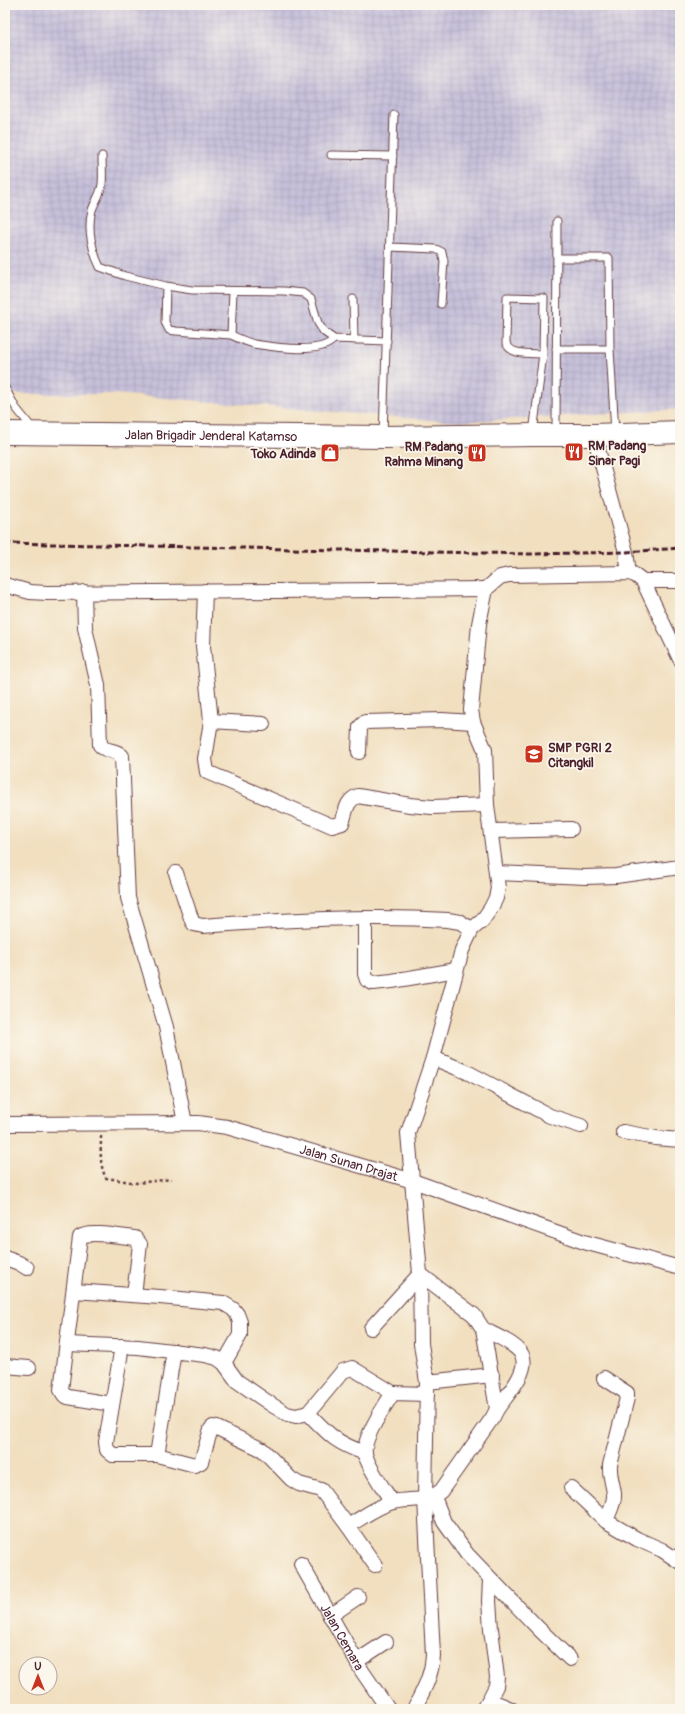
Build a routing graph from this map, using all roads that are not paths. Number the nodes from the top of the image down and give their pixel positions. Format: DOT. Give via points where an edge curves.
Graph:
graph roads {
  1 [pos="394,115"];
  2 [pos="331,155"];
  3 [pos="102,156"];
  4 [pos="393,156"];
  5 [pos="557,220"];
  6 [pos="390,247"];
  7 [pos="557,258"];
  8 [pos="166,286"];
  9 [pos="233,291"];
  10 [pos="353,298"];
  11 [pos="441,304"];
  12 [pos="231,335"];
  13 [pos="334,339"];
  14 [pos="354,340"];
  15 [pos="387,341"];
  16 [pos="556,349"];
  17 [pos="610,349"];
  18 [pos="543,354"];
  19 [pos="5,388"];
  20 [pos="680,432"];
  21 [pos="5,433"];
  22 [pos="37,434"];
  23 [pos="533,435"];
  24 [pos="556,435"];
  25 [pos="605,435"];
  26 [pos="383,437"];
  27 [pos="629,573"];
  28 [pos="643,581"];
  29 [pos="680,581"];
  30 [pos="5,585"];
  31 [pos="486,590"];
  32 [pos="205,591"];
  33 [pos="84,592"];
  34 [pos="680,659"];
  35 [pos="211,721"];
  36 [pos="473,722"];
  37 [pos="263,724"];
  38 [pos="359,752"];
  39 [pos="487,805"];
  40 [pos="571,829"];
  41 [pos="491,831"];
  42 [pos="680,868"];
  43 [pos="176,873"];
  44 [pos="496,873"];
  45 [pos="366,918"];
  46 [pos="472,929"];
  47 [pos="456,970"];
  48 [pos="433,1058"];
  49 [pos="184,1123"];
  50 [pos="5,1124"];
  51 [pos="581,1126"];
  52 [pos="623,1132"];
  53 [pos="680,1140"];
  54 [pos="413,1181"];
  55 [pos="5,1258"];
  56 [pos="27,1268"];
  57 [pos="680,1268"];
  58 [pos="420,1274"];
  59 [pos="74,1291"];
  60 [pos="134,1295"];
  61 [pos="371,1328"];
  62 [pos="484,1329"];
  63 [pos="66,1344"];
  64 [pos="122,1346"];
  65 [pos="174,1351"];
  66 [pos="224,1363"];
  67 [pos="5,1366"];
  68 [pos="29,1368"];
  69 [pos="492,1375"];
  70 [pos="604,1378"];
  71 [pos="427,1388"];
  72 [pos="393,1393"];
  73 [pos="111,1404"];
  74 [pos="497,1409"];
  75 [pos="308,1414"];
  76 [pos="365,1453"];
  77 [pos="157,1455"];
  78 [pos="571,1488"];
  79 [pos="430,1498"];
  80 [pos="392,1502"];
  81 [pos="606,1521"];
  82 [pos="348,1526"];
  83 [pos="680,1562"];
  84 [pos="301,1564"];
  85 [pos="375,1565"];
  86 [pos="490,1580"];
  87 [pos="358,1597"];
  88 [pos="330,1616"];
  89 [pos="386,1642"];
  90 [pos="570,1659"];
  91 [pos="357,1661"];
  92 [pos="486,1705"];
  93 [pos="388,1709"];
  94 [pos="414,1709"];
  95 [pos="511,1709"];
  1 -- 4 [label="lane"];
  2 -- 4 [label="lane"];
  3 -- 8 [label="lane" via="102,185 92,210 94,256 100,267"];
  4 -- 6 [label="lane"];
  5 -- 7 [label="lane"];
  6 -- 11 [label="lane" via="436,249 442,252 444,262"];
  6 -- 15 [label="lane"];
  7 -- 16 [label="lane"];
  7 -- 17 [label="lane" via="609,258"];
  8 -- 9 [label="lane" via="192,290"];
  8 -- 12 [label="lane" via="165,322 169,330"];
  9 -- 12 [label="lane"];
  9 -- 13 [label="lane" via="303,293 311,299 318,323 324,332"];
  10 -- 14 [label="lane"];
  12 -- 13 [label="lane" via="253,344 313,349 330,344"];
  13 -- 14 [label="lane"];
  14 -- 15 [label="lane"];
  15 -- 26 [label="lane"];
  16 -- 17 [label="lane"];
  16 -- 24 [label="lane"];
  17 -- 25 [label="lane"];
  18 -- 18 [label="lane" via="544,298 507,297 508,348 512,352"];
  18 -- 23 [label="lane"];
  19 -- 22 [label="lane" via="16,408"];
  20 -- 25 [label="highway, Jalan Brigadir Jenderal Katamso"];
  21 -- 22 [label="highway, Jalan Brigadir Jenderal Katamso"];
  22 -- 26 [label="highway, Jalan Brigadir Jenderal Katamso"];
  23 -- 24 [label="highway, Jalan Brigadir Jenderal Katamso"];
  23 -- 26 [label="highway, Jalan Brigadir Jenderal Katamso"];
  24 -- 25 [label="highway, Jalan Brigadir Jenderal Katamso"];
  25 -- 27 [label="street"];
  27 -- 28 [label="street"];
  27 -- 31 [label="street" via="509,575 500,577"];
  28 -- 29 [label="street"];
  28 -- 34 [label="street"];
  30 -- 33 [label="street" via="30,592"];
  31 -- 32 [label="street"];
  31 -- 36 [label="street" via="479,624 471,696"];
  32 -- 33 [label="street"];
  32 -- 35 [label="street" via="203,641"];
  33 -- 49 [label="street" via="85,628 98,685 100,746 104,750 116,751 122,756 128,898 166,1027"];
  35 -- 37 [label="street"];
  35 -- 39 [label="street" via="205,764 207,772 332,826 342,823 349,802 358,796 432,807"];
  36 -- 38 [label="street" via="365,722 360,727"];
  36 -- 39 [label="street" via="485,750"];
  39 -- 41 [label="street"];
  40 -- 41 [label="street"];
  41 -- 44 [label="street"];
  42 -- 44 [label="street" via="585,877"];
  43 -- 45 [label="street" via="192,920 194,924 202,926 301,919"];
  44 -- 46 [label="street" via="496,898 482,921"];
  45 -- 46 [label="street" via="448,920 460,922"];
  45 -- 47 [label="street" via="365,974 367,980 372,983"];
  46 -- 47 [label="street"];
  47 -- 48 [label="street"];
  48 -- 51 [label="street" via="468,1072 550,1116"];
  48 -- 54 [label="street" via="408,1133"];
  49 -- 50 [label="street, Jalan Sunan Drajat"];
  49 -- 54 [label="street, Jalan Sunan Drajat" via="227,1127"];
  52 -- 53 [label="street"];
  54 -- 57 [label="street, Jalan Sunan Drajat" via="584,1242"];
  54 -- 58 [label="street"];
  55 -- 56 [label="street"];
  58 -- 61 [label="street"];
  58 -- 62 [label="street" via="474,1315"];
  58 -- 71 [label="street" via="421,1344"];
  59 -- 60 [label="street"];
  59 -- 60 [label="street" via="80,1237 94,1234 135,1238 139,1242"];
  59 -- 63 [label="street"];
  60 -- 66 [label="street" via="223,1303 233,1308 240,1322 240,1336"];
  62 -- 69 [label="street"];
  62 -- 74 [label="street" via="513,1346 522,1355 524,1367 521,1376"];
  63 -- 64 [label="street"];
  63 -- 73 [label="street" via="61,1390 64,1395"];
  64 -- 65 [label="street"];
  64 -- 73 [label="street"];
  65 -- 66 [label="street" via="205,1354"];
  65 -- 77 [label="street"];
  66 -- 75 [label="street" via="237,1381 287,1414"];
  67 -- 68 [label="street"];
  69 -- 71 [label="street"];
  69 -- 74 [label="street"];
  70 -- 81 [label="street" via="627,1393 610,1465 609,1474 614,1495"];
  71 -- 72 [label="street"];
  71 -- 79 [label="street"];
  72 -- 75 [label="street" via="348,1368"];
  72 -- 76 [label="street" via="370,1432"];
  73 -- 77 [label="street" via="107,1450 113,1455"];
  74 -- 79 [label="street" via="441,1492"];
  75 -- 76 [label="street" via="332,1438"];
  76 -- 80 [label="street"];
  77 -- 82 [label="street" via="199,1464 211,1430 217,1428 264,1450 299,1484 321,1490"];
  78 -- 81 [label="street"];
  79 -- 80 [label="street"];
  79 -- 86 [label="street" via="467,1554"];
  79 -- 94 [label="street" via="433,1667 430,1679"];
  80 -- 82 [label="street"];
  81 -- 83 [label="street"];
  82 -- 85 [label="street"];
  84 -- 88 [label="street, Jalan Cemara"];
  86 -- 90 [label="street"];
  86 -- 92 [label="street" via="489,1601 497,1678 496,1686"];
  87 -- 88 [label="street"];
  88 -- 91 [label="street, Jalan Cemara"];
  89 -- 91 [label="street"];
  91 -- 93 [label="street, Jalan Cemara"];
  92 -- 95 [label="street"];
}
